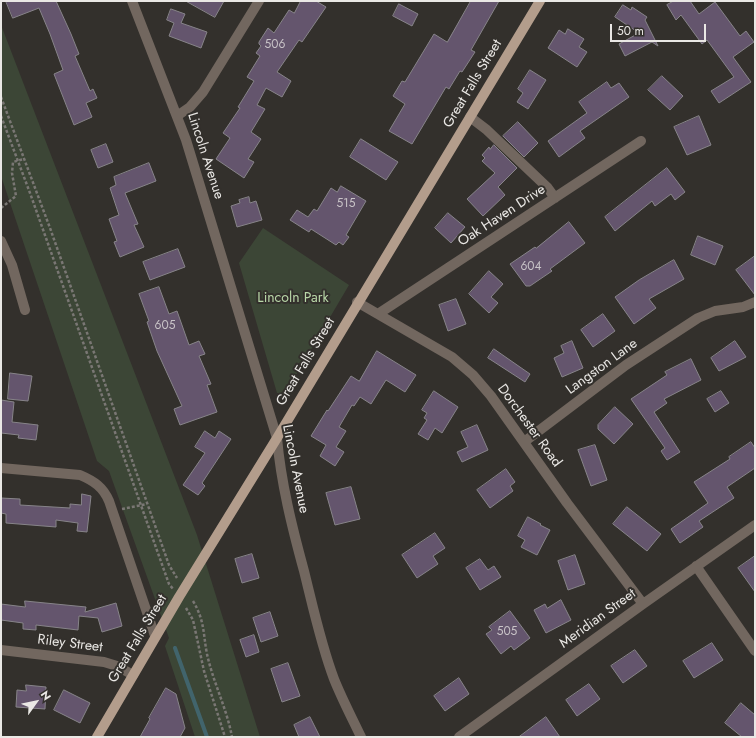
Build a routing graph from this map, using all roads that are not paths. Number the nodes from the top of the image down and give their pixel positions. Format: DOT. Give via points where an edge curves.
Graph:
graph roads {
  1 [pos="132,1"];
  2 [pos="259,1"];
  3 [pos="540,1"];
  4 [pos="178,116"];
  5 [pos="470,117"];
  6 [pos="640,141"];
  7 [pos="555,198"];
  8 [pos="1,241"];
  9 [pos="357,302"];
  10 [pos="755,302"];
  11 [pos="25,310"];
  12 [pos="378,314"];
  13 [pos="277,438"];
  14 [pos="524,442"];
  15 [pos="1,468"];
  16 [pos="755,525"];
  17 [pos="696,566"];
  18 [pos="642,604"];
  19 [pos="155,636"];
  20 [pos="1,650"];
  21 [pos="755,651"];
  22 [pos="133,675"];
  23 [pos="96,737"];
  24 [pos="362,737"];
  25 [pos="459,737"];
  1 -- 4 [label="street, Lincoln Avenue"];
  2 -- 4 [label="street" via="203,92"];
  3 -- 5 [label="main road, Great Falls Street"];
  4 -- 13 [label="street, Lincoln Avenue"];
  5 -- 7 [label="street" via="492,134 547,187"];
  5 -- 9 [label="main road, Great Falls Street"];
  6 -- 7 [label="street, Oak Haven Drive"];
  7 -- 12 [label="street, Oak Haven Drive"];
  8 -- 11 [label="street" via="12,265"];
  9 -- 12 [label="street, Dorchester Road"];
  9 -- 13 [label="main road, Great Falls Street"];
  10 -- 14 [label="street, Langston Lane" via="743,307 715,311 698,318 626,365"];
  12 -- 14 [label="street, Dorchester Road" via="452,357 473,375"];
  13 -- 19 [label="main road, Great Falls Street"];
  13 -- 24 [label="street, Lincoln Avenue" via="279,465 288,509 324,647 334,679"];
  14 -- 18 [label="street, Dorchester Road"];
  15 -- 19 [label="street" via="80,475 100,486 112,510"];
  16 -- 17 [label="street, Meridian Street"];
  17 -- 18 [label="street, Meridian Street"];
  17 -- 21 [label="street"];
  18 -- 25 [label="street, Meridian Street"];
  19 -- 22 [label="main road, Great Falls Street"];
  20 -- 22 [label="street, Riley Street" via="104,662"];
  22 -- 23 [label="main road, Great Falls Street"];
}
